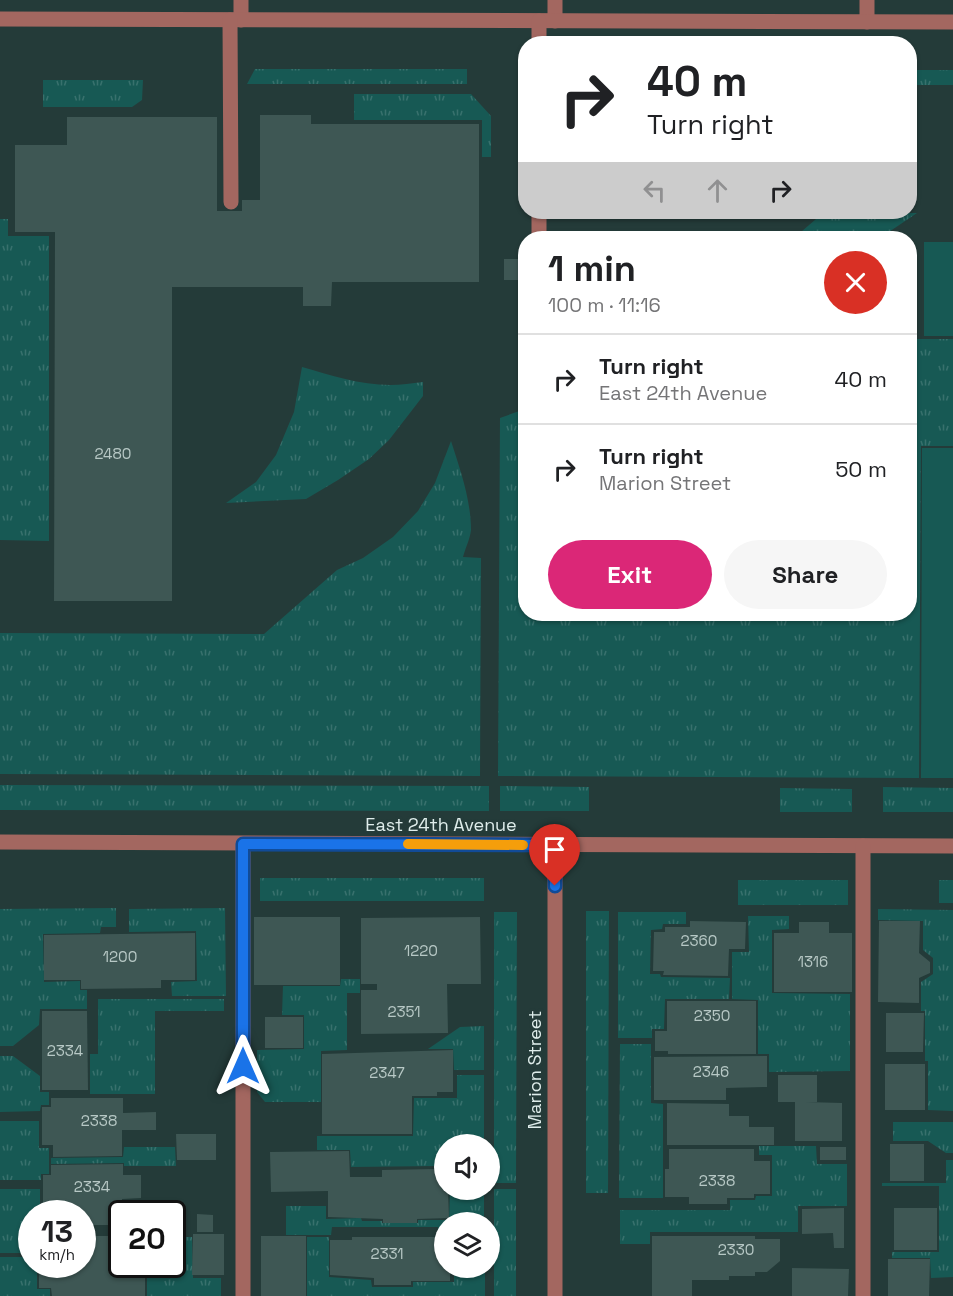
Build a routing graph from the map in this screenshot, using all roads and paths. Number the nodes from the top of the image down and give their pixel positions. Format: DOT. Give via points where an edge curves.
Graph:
graph roads {
  1 [pos="242,0"];
  2 [pos="555,0"];
  3 [pos="867,0"];
  4 [pos="0,19"];
  5 [pos="236,20"];
  6 [pos="547,21"];
  7 [pos="867,22"];
  8 [pos="953,22"];
  9 [pos="542,36"];
  10 [pos="231,202"];
  11 [pos="0,842"];
  12 [pos="243,844"];
  13 [pos="555,845"];
  14 [pos="863,846"];
  15 [pos="953,846"];
  16 [pos="243,1296"];
  17 [pos="555,1296"];
  18 [pos="863,1296"];
  1 -- 5 [label="street"];
  2 -- 6 [label="street"];
  3 -- 7 [label="street"];
  4 -- 5 [label="street"];
  5 -- 6 [label="street"];
  5 -- 10 [label="street"];
  6 -- 7 [label="street"];
  6 -- 9 [label="street"];
  7 -- 8 [label="street"];
  11 -- 12 [label="street, East 24th Avenue"];
  12 -- 13 [label="street, East 24th Avenue"];
  12 -- 16 [label="street"];
  13 -- 14 [label="street, East 24th Avenue"];
  13 -- 17 [label="street, Marion Street"];
  14 -- 15 [label="street, East 24th Avenue"];
  14 -- 18 [label="street"];
}
